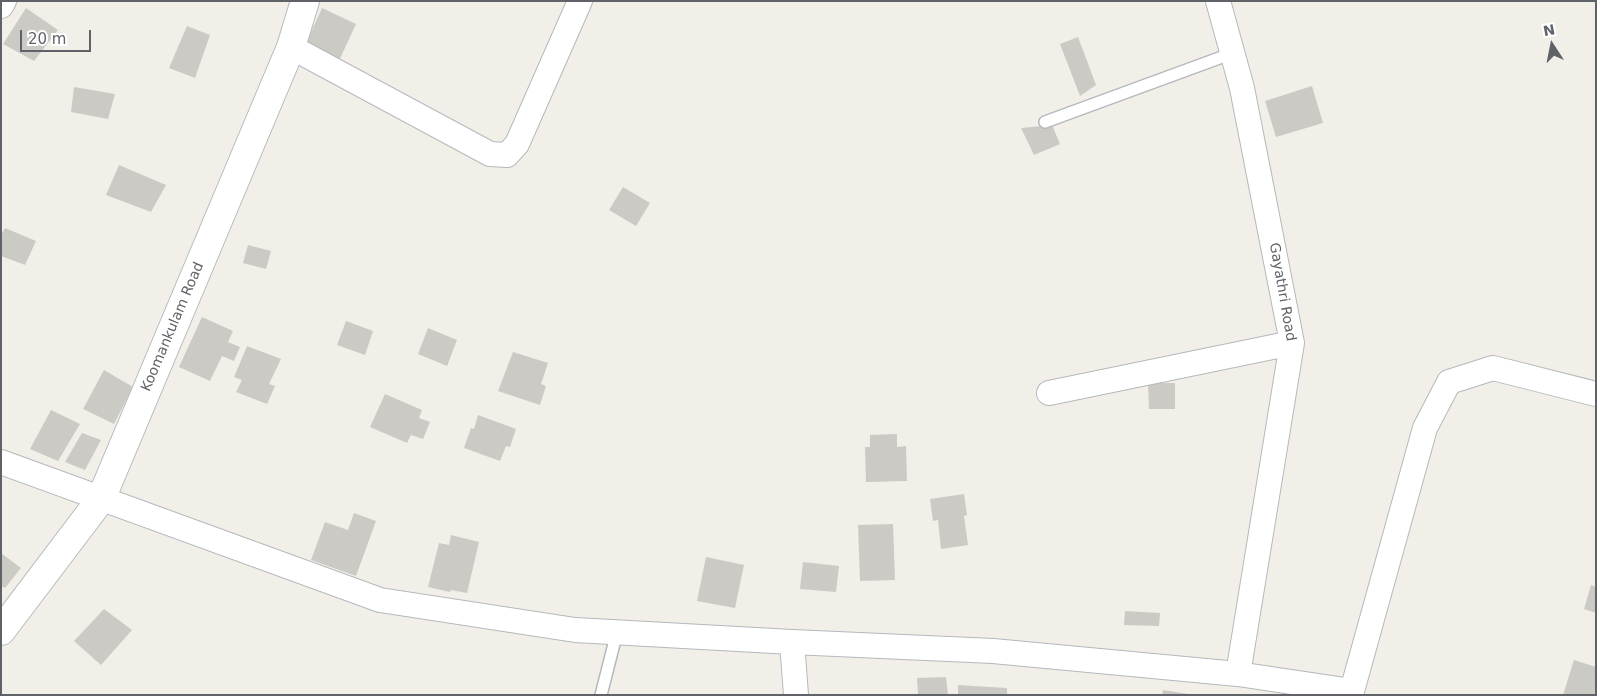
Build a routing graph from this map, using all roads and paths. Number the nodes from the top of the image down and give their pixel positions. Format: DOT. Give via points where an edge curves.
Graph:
graph roads {
  1 [pos="4,1"];
  2 [pos="305,1"];
  3 [pos="580,1"];
  4 [pos="1218,1"];
  5 [pos="1,6"];
  6 [pos="290,47"];
  7 [pos="1233,53"];
  8 [pos="1045,122"];
  9 [pos="1292,343"];
  10 [pos="1049,393"];
  11 [pos="1596,394"];
  12 [pos="1,462"];
  13 [pos="101,499"];
  14 [pos="1,631"];
  15 [pos="617,632"];
  16 [pos="792,642"];
  17 [pos="1238,674"];
  18 [pos="1352,693"];
  19 [pos="601,695"];
  20 [pos="796,695"];
  1 -- 5 [label="street"];
  2 -- 6 [label="street, Koomankulam Road"];
  3 -- 6 [label="street" via="517,144 507,155 490,154"];
  4 -- 7 [label="street, Gayathri Road"];
  6 -- 13 [label="street, Koomankulam Road"];
  7 -- 8 [label="lane"];
  7 -- 9 [label="street, Gayathri Road"];
  9 -- 10 [label="street"];
  9 -- 17 [label="street, Gayathri Road"];
  11 -- 18 [label="street" via="1494,368 1449,382 1425,428"];
  12 -- 13 [label="street"];
  13 -- 14 [label="street, Koomankulam Road"];
  13 -- 15 [label="street" via="380,600 575,630"];
  15 -- 16 [label="street"];
  15 -- 19 [label="lane"];
  16 -- 17 [label="street" via="993,651"];
  16 -- 20 [label="street"];
  17 -- 18 [label="street"];
}
